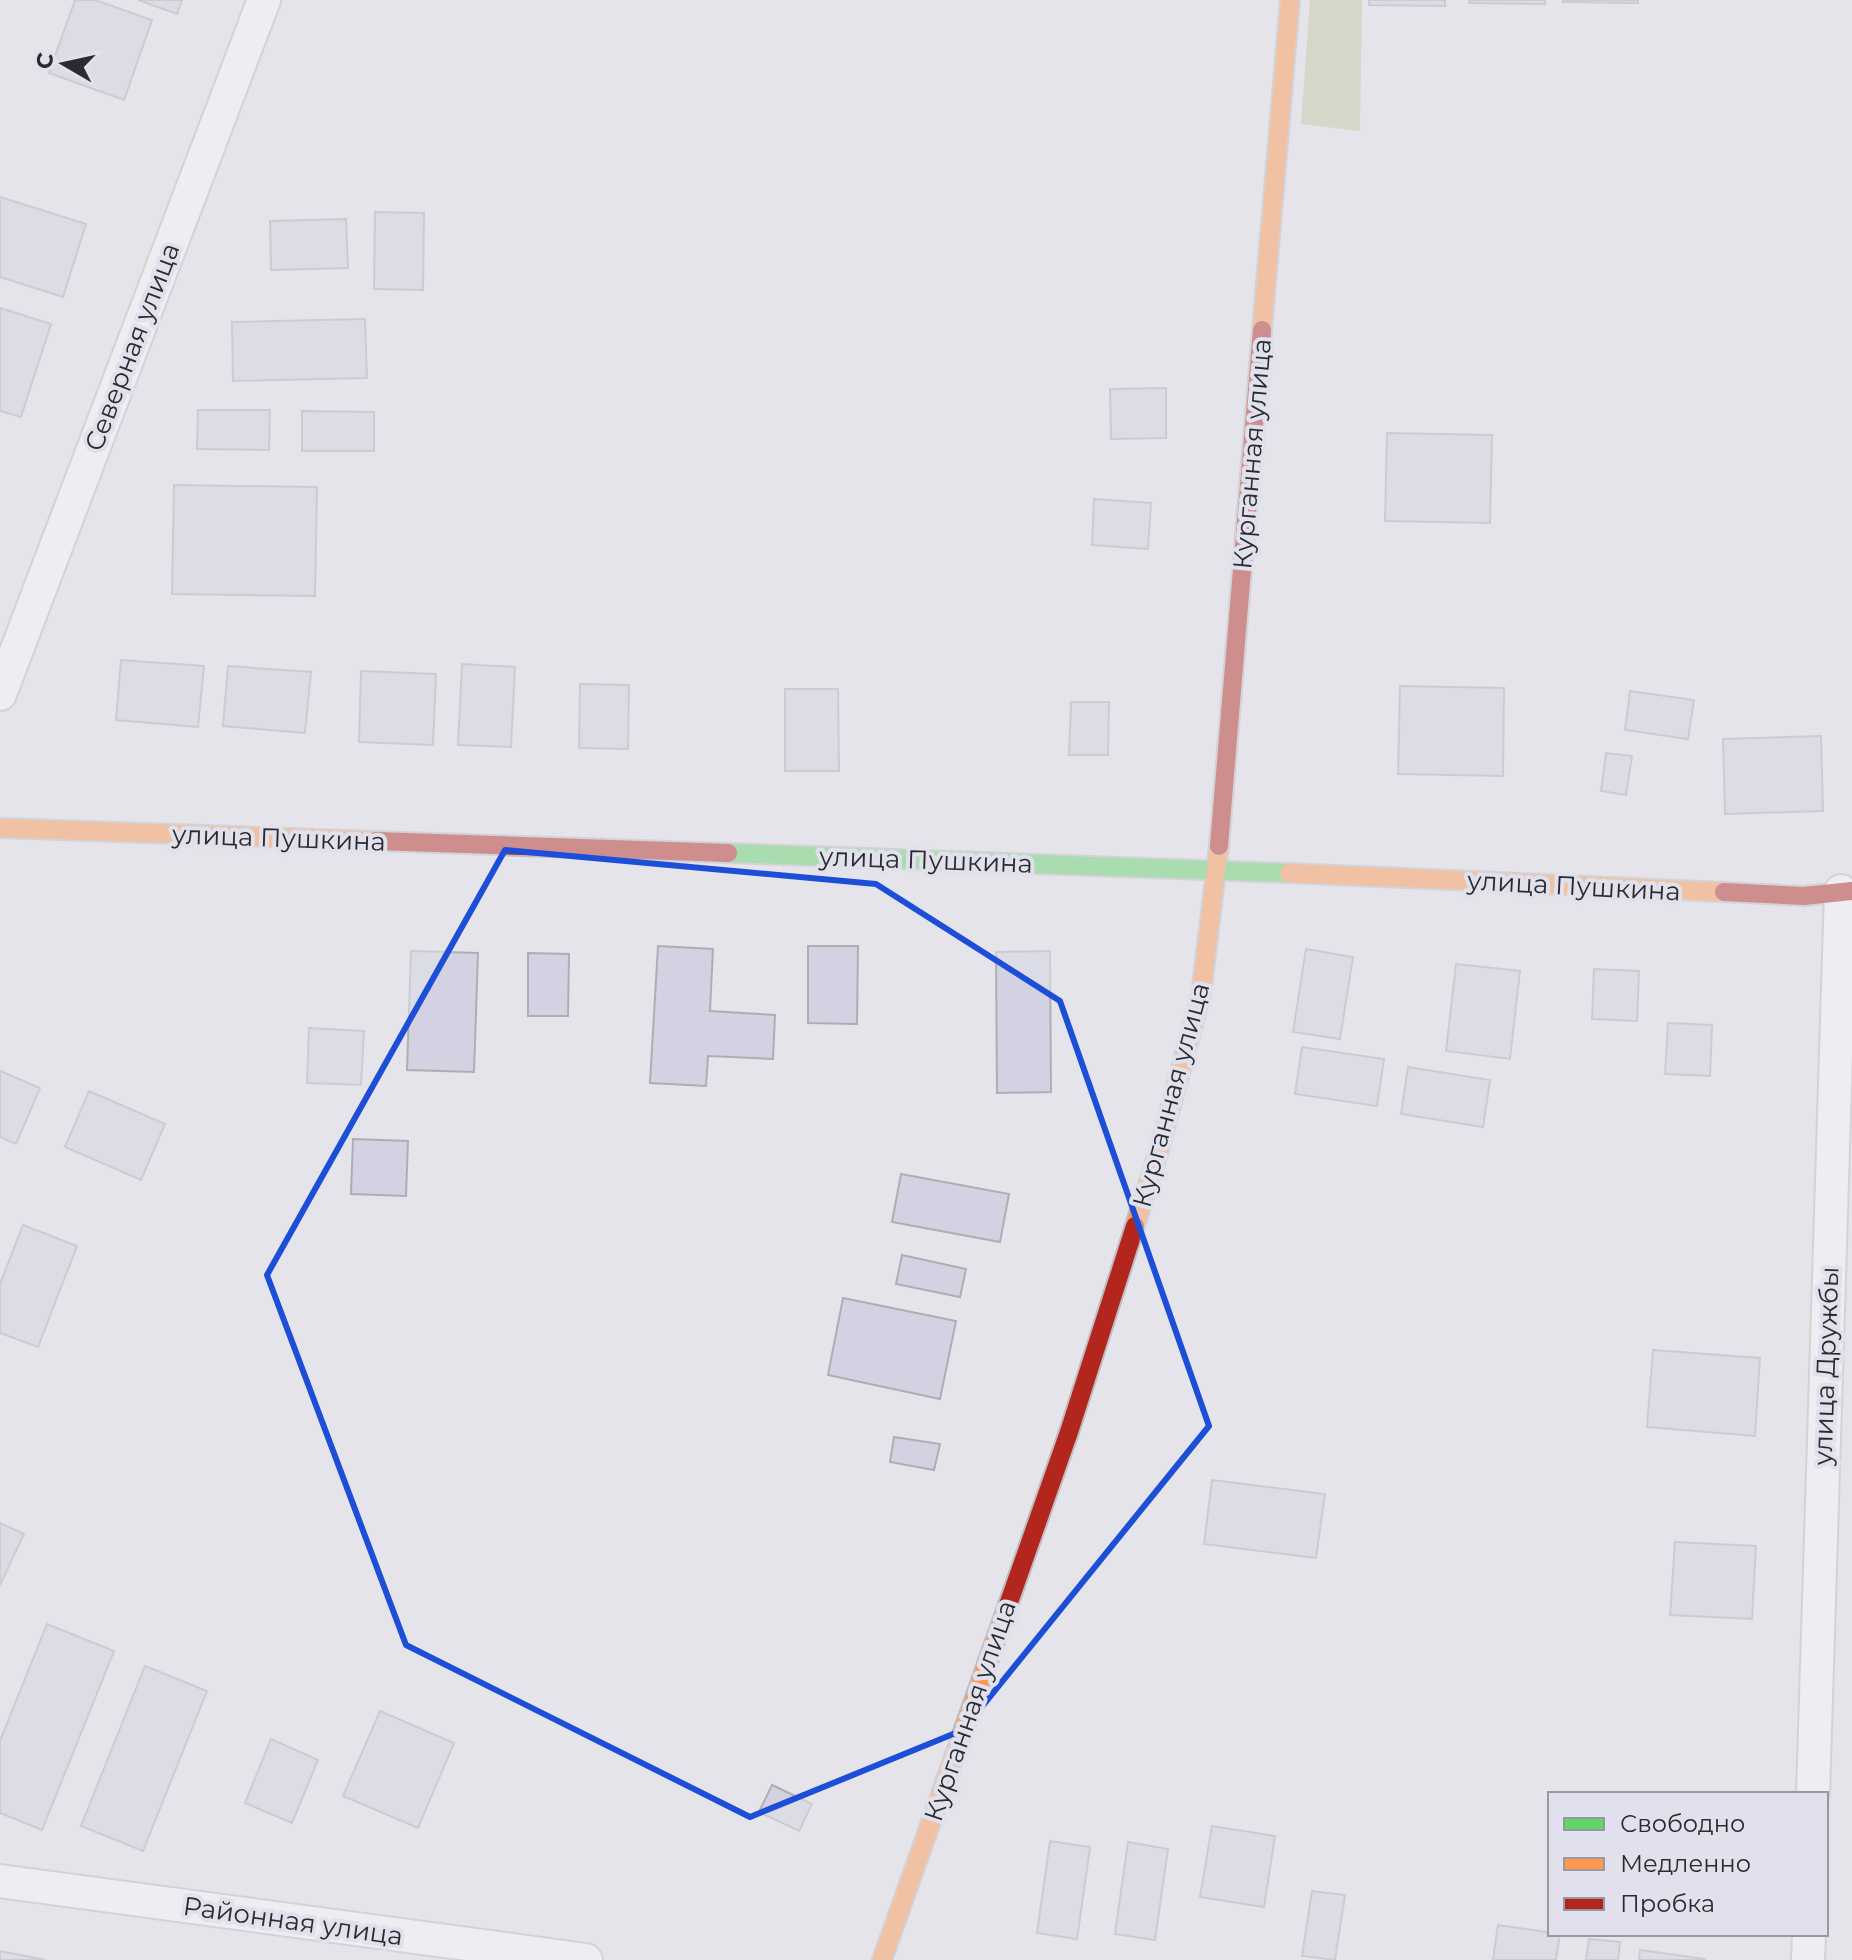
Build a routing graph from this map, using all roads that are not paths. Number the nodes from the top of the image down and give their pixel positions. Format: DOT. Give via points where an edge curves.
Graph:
graph roads {
  1 [pos="264,0"];
  2 [pos="1290,0"];
  3 [pos="0,694"];
  4 [pos="0,828"];
  5 [pos="1217,870"];
  6 [pos="1846,891"];
  7 [pos="1813,1792"];
  8 [pos="0,1881"];
  9 [pos="1809,1936"];
  10 [pos="586,1960"];
  11 [pos="882,1960"];
  12 [pos="1808,1960"];
  1 -- 3 [label="street, Северная улица"];
  2 -- 5 [label="street, Курганная улица"];
  4 -- 5 [label="street, улица Пушкина"];
  5 -- 6 [label="street, улица Пушкина" via="1804,896"];
  5 -- 11 [label="street, Курганная улица" via="1201,994 1159,1150 1063,1447"];
  6 -- 7 [label="street, улица Дружбы"];
  8 -- 10 [label="street, Районная улица"];
  9 -- 12 [label="street"];
}
